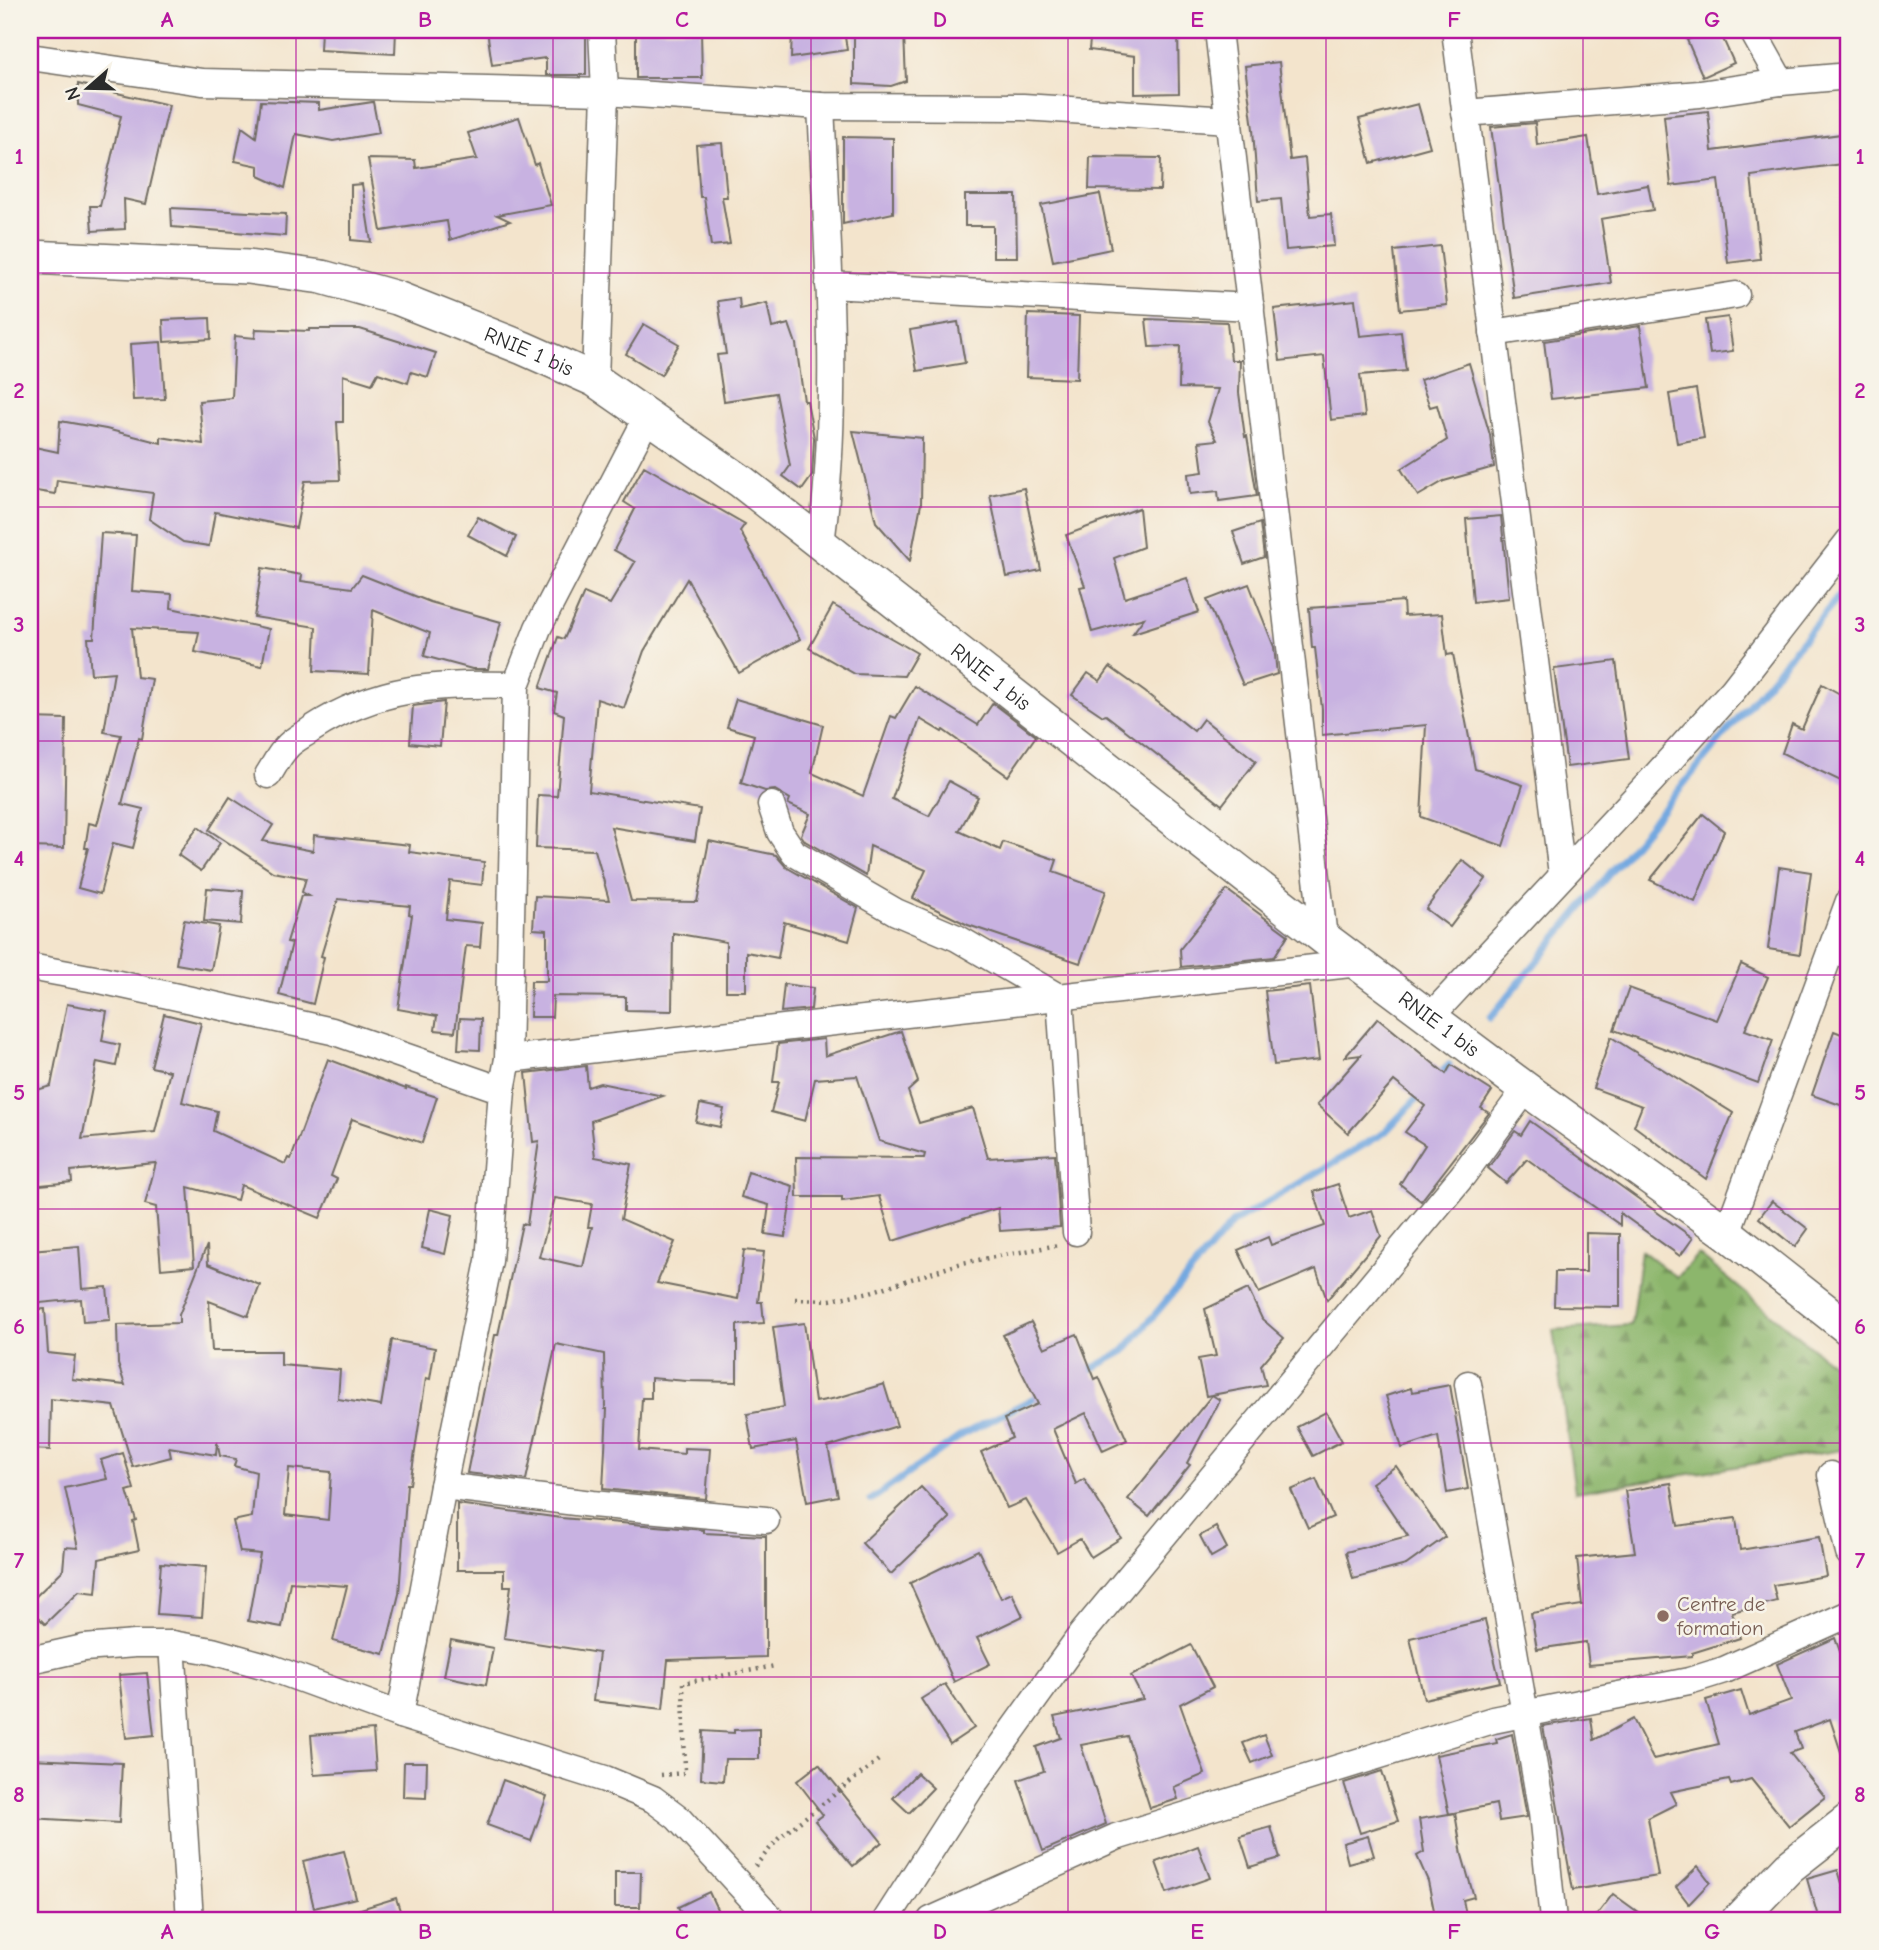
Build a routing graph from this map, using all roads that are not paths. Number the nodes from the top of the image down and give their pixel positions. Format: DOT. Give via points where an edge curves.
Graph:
graph roads {
  1 [pos="602,30"];
  2 [pos="1218,30"];
  3 [pos="1455,30"];
  4 [pos="1752,30"];
  5 [pos="30,57"];
  6 [pos="1849,76"];
  7 [pos="1781,82"];
  8 [pos="605,92"];
  9 [pos="821,106"];
  10 [pos="1465,113"];
  11 [pos="1229,120"];
  12 [pos="30,257"];
  13 [pos="829,285"];
  14 [pos="1737,295"];
  15 [pos="1251,307"];
  16 [pos="1493,332"];
  17 [pos="596,380"];
  18 [pos="648,416"];
  19 [pos="1849,541"];
  20 [pos="821,544"];
  21 [pos="516,685"];
  22 [pos="268,775"];
  23 [pos="771,805"];
  24 [pos="1562,874"];
  25 [pos="1849,901"];
  26 [pos="1324,938"];
  27 [pos="1359,964"];
  28 [pos="30,967"];
  29 [pos="1060,998"];
  30 [pos="1430,1017"];
  31 [pos="508,1059"];
  32 [pos="1526,1089"];
  33 [pos="502,1090"];
  34 [pos="1076,1232"];
  35 [pos="1727,1233"];
  36 [pos="1849,1329"];
  37 [pos="1468,1384"];
  38 [pos="1831,1475"];
  39 [pos="443,1486"];
  40 [pos="766,1520"];
  41 [pos="1849,1553"];
  42 [pos="1849,1614"];
  43 [pos="173,1644"];
  44 [pos="30,1660"];
  45 [pos="1526,1713"];
  46 [pos="400,1715"];
  47 [pos="1849,1820"];
  48 [pos="190,1920"];
  49 [pos="772,1920"];
  50 [pos="886,1920"];
  51 [pos="931,1920"];
  52 [pos="1553,1920"];
  53 [pos="1738,1920"];
  1 -- 8 [label="street"];
  2 -- 11 [label="street"];
  3 -- 10 [label="street"];
  4 -- 7 [label="street"];
  5 -- 8 [label="street" via="202,82"];
  6 -- 7 [label="street"];
  7 -- 10 [label="street"];
  8 -- 9 [label="street"];
  8 -- 17 [label="street"];
  9 -- 11 [label="street" via="1023,107"];
  9 -- 13 [label="street"];
  10 -- 16 [label="street"];
  11 -- 15 [label="street"];
  12 -- 17 [label="main road, RNIE 1 bis" via="248,267 322,278 397,298"];
  13 -- 15 [label="street"];
  13 -- 20 [label="street" via="829,482"];
  14 -- 16 [label="street"];
  15 -- 26 [label="street"];
  16 -- 24 [label="street"];
  17 -- 18 [label="main road, RNIE 1 bis"];
  18 -- 20 [label="main road, RNIE 1 bis"];
  18 -- 21 [label="street" via="538,628"];
  19 -- 24 [label="street" via="1733,690"];
  20 -- 26 [label="main road, RNIE 1 bis"];
  21 -- 22 [label="street" via="411,688 355,705 286,747"];
  21 -- 31 [label="street"];
  23 -- 29 [label="street" via="780,832 794,853 896,912 957,937"];
  24 -- 30 [label="street"];
  25 -- 35 [label="street"];
  26 -- 27 [label="main road, RNIE 1 bis"];
  27 -- 29 [label="street"];
  27 -- 30 [label="main road, RNIE 1 bis"];
  28 -- 33 [label="street" via="332,1031"];
  29 -- 31 [label="street"];
  29 -- 34 [label="street"];
  30 -- 32 [label="main road, RNIE 1 bis"];
  31 -- 33 [label="street"];
  32 -- 35 [label="main road, RNIE 1 bis"];
  32 -- 50 [label="street" via="1463,1175 1081,1635 970,1789"];
  33 -- 39 [label="street" via="489,1261"];
  35 -- 36 [label="main road, RNIE 1 bis"];
  37 -- 45 [label="street"];
  38 -- 41 [label="street"];
  39 -- 40 [label="street"];
  39 -- 46 [label="street"];
  42 -- 45 [label="street" via="1689,1681"];
  43 -- 44 [label="street" via="84,1648"];
  43 -- 46 [label="street" via="265,1666"];
  43 -- 48 [label="street"];
  45 -- 51 [label="street" via="1116,1837"];
  45 -- 52 [label="street"];
  46 -- 49 [label="street" via="604,1779 653,1799 677,1817"];
  47 -- 53 [label="main road" via="1789,1867"];
}
